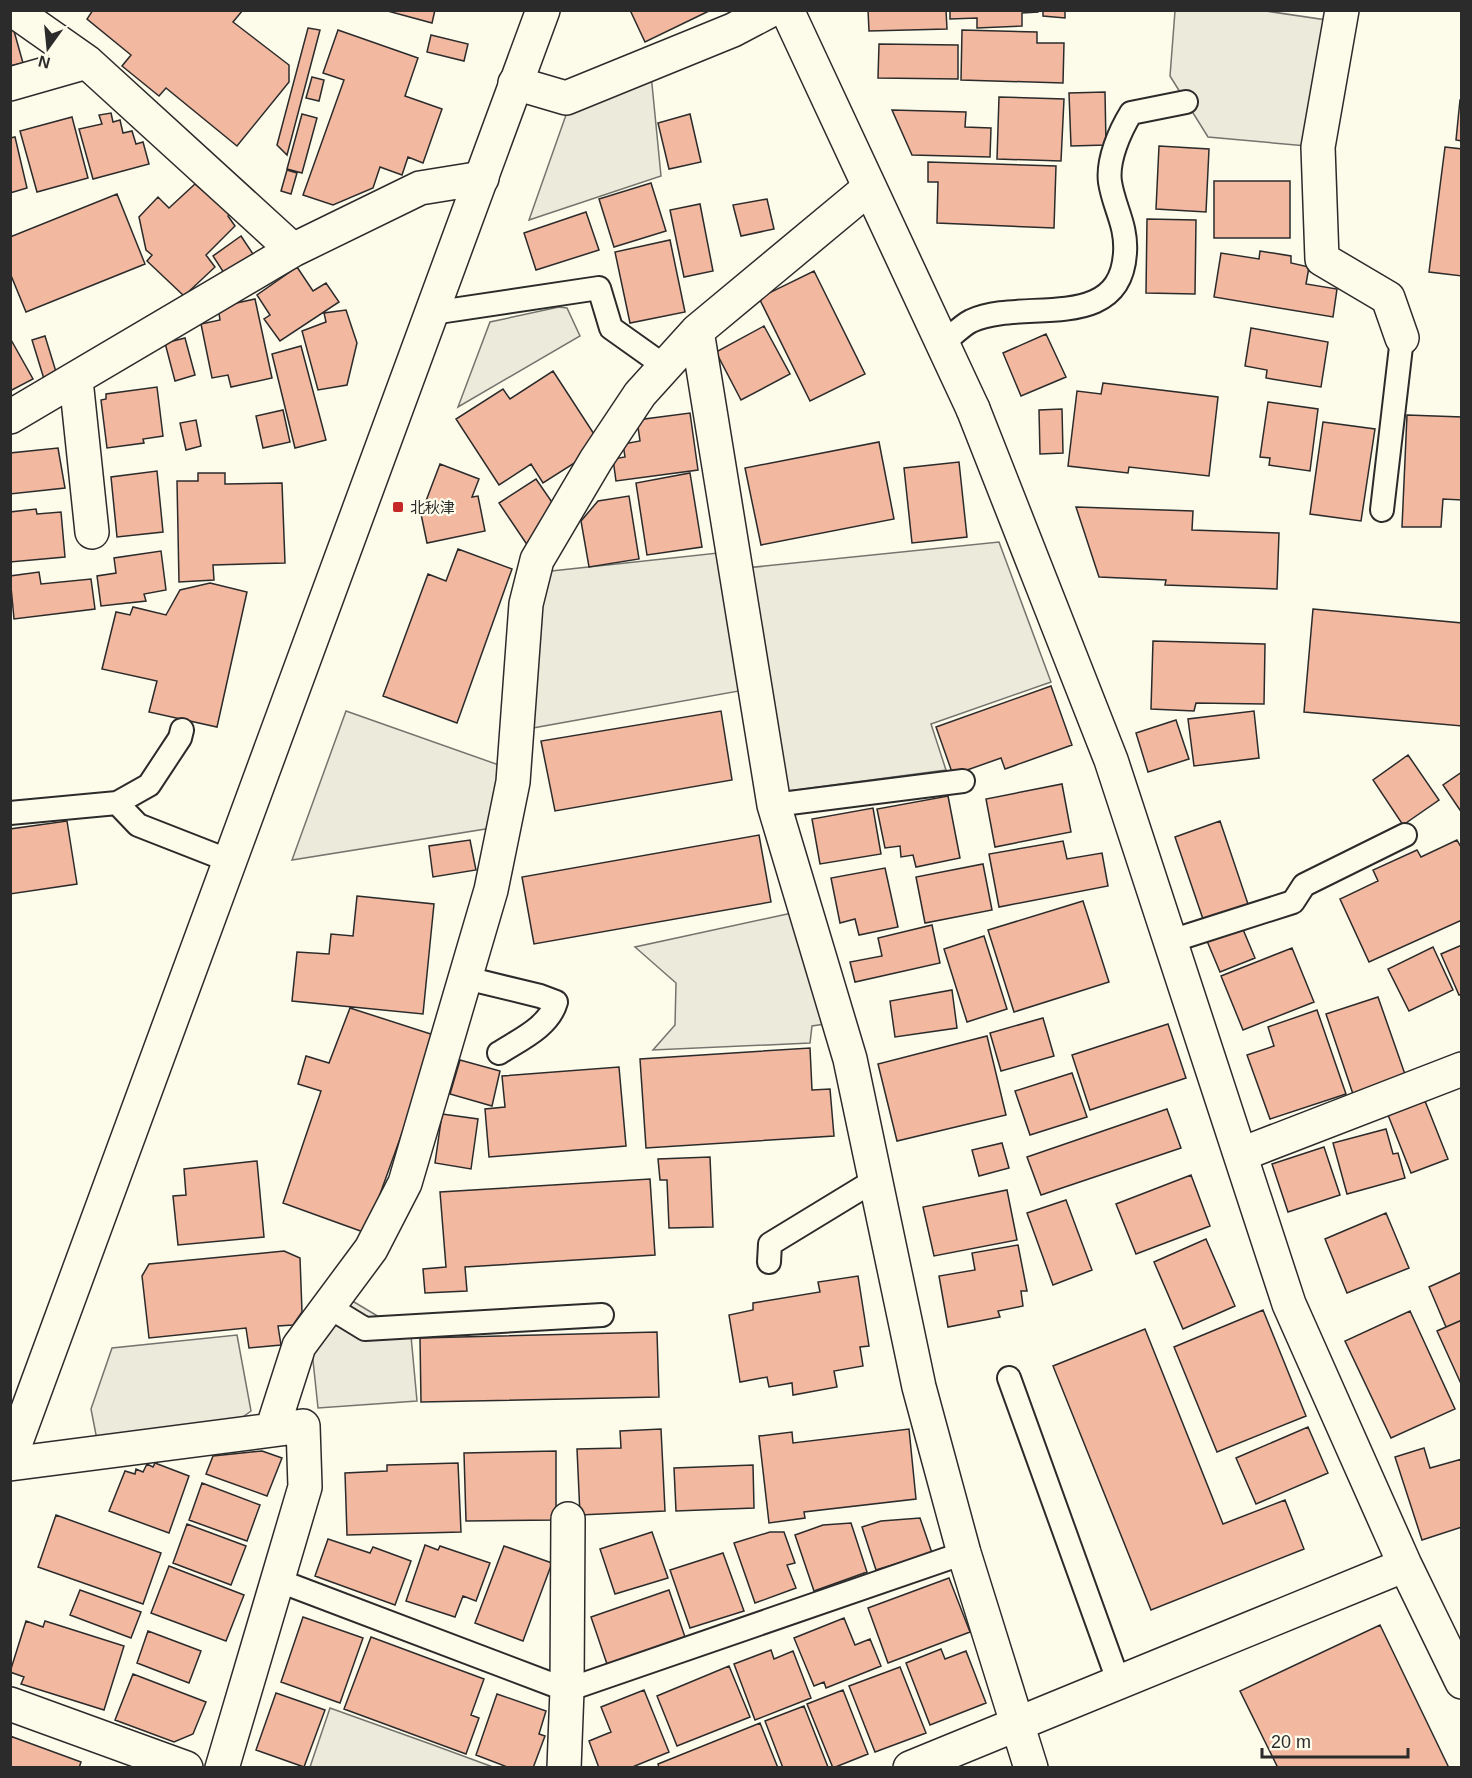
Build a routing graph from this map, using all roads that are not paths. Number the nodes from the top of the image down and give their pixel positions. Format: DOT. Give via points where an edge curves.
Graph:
graph roads {
  1 [pos="13,10"];
  2 [pos="543,10"];
  3 [pos="771,10"];
  4 [pos="787,10"];
  5 [pos="1342,10"];
  6 [pos="87,62"];
  7 [pos="515,83"];
  8 [pos="10,84"];
  9 [pos="1186,102"];
  10 [pos="482,178"];
  11 [pos="869,188"];
  12 [pos="293,249"];
  13 [pos="432,313"];
  14 [pos="697,331"];
  15 [pos="1402,338"];
  16 [pos="942,344"];
  17 [pos="663,365"];
  18 [pos="76,380"];
  19 [pos="10,417"];
  20 [pos="1382,510"];
  21 [pos="92,532"];
  22 [pos="182,729"];
  23 [pos="963,781"];
  24 [pos="117,803"];
  25 [pos="774,805"];
  26 [pos="10,813"];
  27 [pos="1405,835"];
  28 [pos="230,861"];
  29 [pos="1171,941"];
  30 [pos="466,978"];
  31 [pos="499,1053"];
  32 [pos="1461,1069"];
  33 [pos="1242,1154"];
  34 [pos="876,1180"];
  35 [pos="769,1262"];
  36 [pos="329,1307"];
  37 [pos="602,1315"];
  38 [pos="1009,1378"];
  39 [pos="272,1430"];
  40 [pos="10,1458"];
  41 [pos="10,1464"];
  42 [pos="568,1519"];
  43 [pos="964,1553"];
  44 [pos="1405,1564"];
  45 [pos="277,1580"];
  46 [pos="1461,1682"];
  47 [pos="1119,1683"];
  48 [pos="567,1690"];
  49 [pos="10,1704"];
  50 [pos="1018,1724"];
  51 [pos="186,1767"];
  52 [pos="222,1767"];
  53 [pos="564,1767"];
  54 [pos="910,1767"];
  55 [pos="1031,1767"];
  1 -- 6 [label="street"];
  2 -- 7 [label="street"];
  3 -- 7 [label="street" via="733,30 566,98"];
  4 -- 11 [label="street"];
  5 -- 15 [label="street" via="1318,147 1322,259 1388,298"];
  6 -- 8 [label="street"];
  6 -- 12 [label="street"];
  7 -- 10 [label="street"];
  9 -- 16 [label="lane" via="1131,113 1117,135 1110,181 1125,230 1125,254 1121,279 1103,300 970,321"];
  10 -- 12 [label="street" via="420,188"];
  10 -- 13 [label="street"];
  11 -- 14 [label="street"];
  11 -- 16 [label="street"];
  12 -- 18 [label="street"];
  13 -- 17 [label="lane" via="599,288 610,328"];
  13 -- 28 [label="street"];
  14 -- 17 [label="street"];
  14 -- 25 [label="street"];
  15 -- 20 [label="lane"];
  16 -- 29 [label="street" via="973,409 1111,760"];
  17 -- 30 [label="street" via="596,460 537,560 526,604 513,782 491,890"];
  18 -- 19 [label="street"];
  18 -- 21 [label="street"];
  22 -- 24 [label="lane" via="149,784"];
  23 -- 25 [label="lane"];
  24 -- 26 [label="lane"];
  24 -- 28 [label="lane" via="138,825"];
  25 -- 34 [label="street" via="850,1059"];
  27 -- 29 [label="lane" via="1304,885 1293,902"];
  28 -- 40 [label="street"];
  29 -- 33 [label="street"];
  30 -- 31 [label="lane" via="556,1002 553,1012 540,1026"];
  30 -- 36 [label="street" via="405,1183 371,1249"];
  32 -- 33 [label="street"];
  33 -- 44 [label="street" via="1289,1304"];
  34 -- 35 [label="lane" via="770,1244"];
  34 -- 43 [label="street" via="919,1388"];
  36 -- 37 [label="lane" via="365,1329"];
  36 -- 39 [label="street" via="299,1346"];
  38 -- 47 [label="lane"];
  39 -- 41 [label="street"];
  39 -- 45 [label="street" via="303,1426 305,1487"];
  42 -- 48 [label="street"];
  43 -- 48 [label="lane"];
  43 -- 50 [label="street"];
  44 -- 46 [label="street"];
  44 -- 47 [label="street"];
  45 -- 48 [label="lane"];
  45 -- 52 [label="street"];
  47 -- 50 [label="street"];
  48 -- 53 [label="street"];
  49 -- 51 [label="street"];
  50 -- 54 [label="street"];
  50 -- 55 [label="street"];
}
